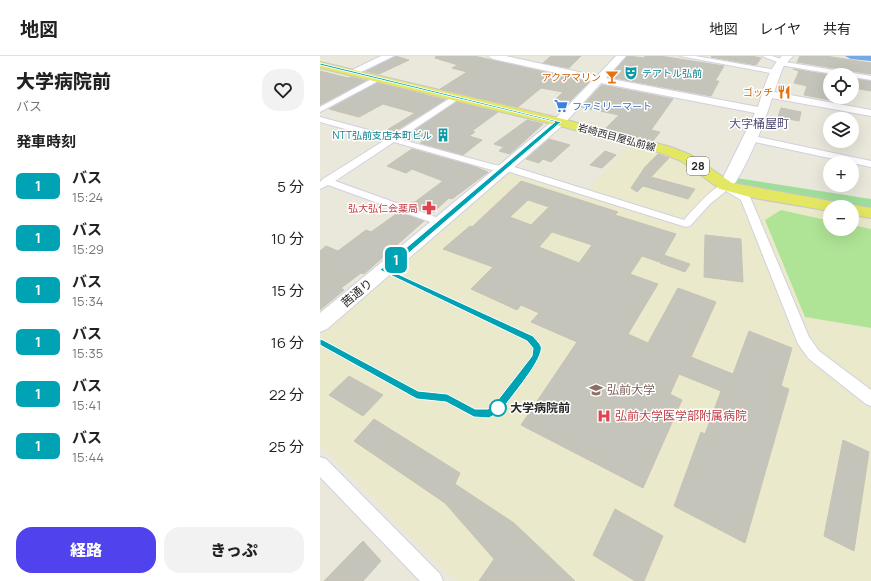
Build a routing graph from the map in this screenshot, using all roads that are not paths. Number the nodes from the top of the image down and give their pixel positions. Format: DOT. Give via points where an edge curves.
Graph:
graph roads {
  1 [pos="388,56"];
  2 [pos="493,56"];
  3 [pos="621,56"];
  4 [pos="683,56"];
  5 [pos="765,56"];
  6 [pos="781,63"];
  7 [pos="320,65"];
  8 [pos="823,70"];
  9 [pos="353,72"];
  10 [pos="859,76"];
  11 [pos="380,78"];
  12 [pos="871,78"];
  13 [pos="599,80"];
  14 [pos="768,94"];
  15 [pos="458,97"];
  16 [pos="320,110"];
  17 [pos="762,111"];
  18 [pos="871,113"];
  19 [pos="320,119"];
  20 [pos="559,122"];
  21 [pos="749,138"];
  22 [pos="392,139"];
  23 [pos="871,164"];
  24 [pos="503,169"];
  25 [pos="323,184"];
  26 [pos="726,186"];
  27 [pos="823,205"];
  28 [pos="859,211"];
  29 [pos="871,213"];
  30 [pos="440,222"];
  31 [pos="322,319"];
  32 [pos="871,398"];
  33 [pos="320,465"];
  34 [pos="433,581"];
  1 -- 9 [label="street"];
  2 -- 13 [label="street"];
  3 -- 13 [label="street, 茜通り"];
  4 -- 6 [label="street"];
  5 -- 6 [label="street"];
  6 -- 8 [label="street"];
  6 -- 14 [label="street"];
  7 -- 9 [label="main road, 岩崎西目屋弘前線 / 28"];
  9 -- 11 [label="main road, 岩崎西目屋弘前線 / 28"];
  10 -- 12 [label="street"];
  11 -- 15 [label="main road, 岩崎西目屋弘前線 / 28"];
  11 -- 16 [label="street"];
  13 -- 17 [label="street"];
  13 -- 20 [label="street, 茜通り"];
  14 -- 17 [label="street"];
  14 -- 18 [label="street"];
  15 -- 20 [label="main road, 岩崎西目屋弘前線 / 28"];
  15 -- 22 [label="street"];
  17 -- 21 [label="street"];
  19 -- 22 [label="street"];
  20 -- 24 [label="street, 茜通り"];
  20 -- 26 [label="main road, 岩崎西目屋弘前線 / 28" via="678,154"];
  21 -- 23 [label="street"];
  21 -- 26 [label="street"];
  22 -- 24 [label="street"];
  22 -- 25 [label="street"];
  24 -- 26 [label="street" via="511,169 686,224 706,202"];
  24 -- 30 [label="street, 茜通り"];
  25 -- 30 [label="street"];
  26 -- 27 [label="main road, 岩崎西目屋弘前線 / 28" via="754,194"];
  26 -- 32 [label="street" via="746,199 803,340 814,355"];
  28 -- 29 [label="main road"];
  30 -- 31 [label="street, 茜通り"];
  33 -- 34 [label="street"];
}
